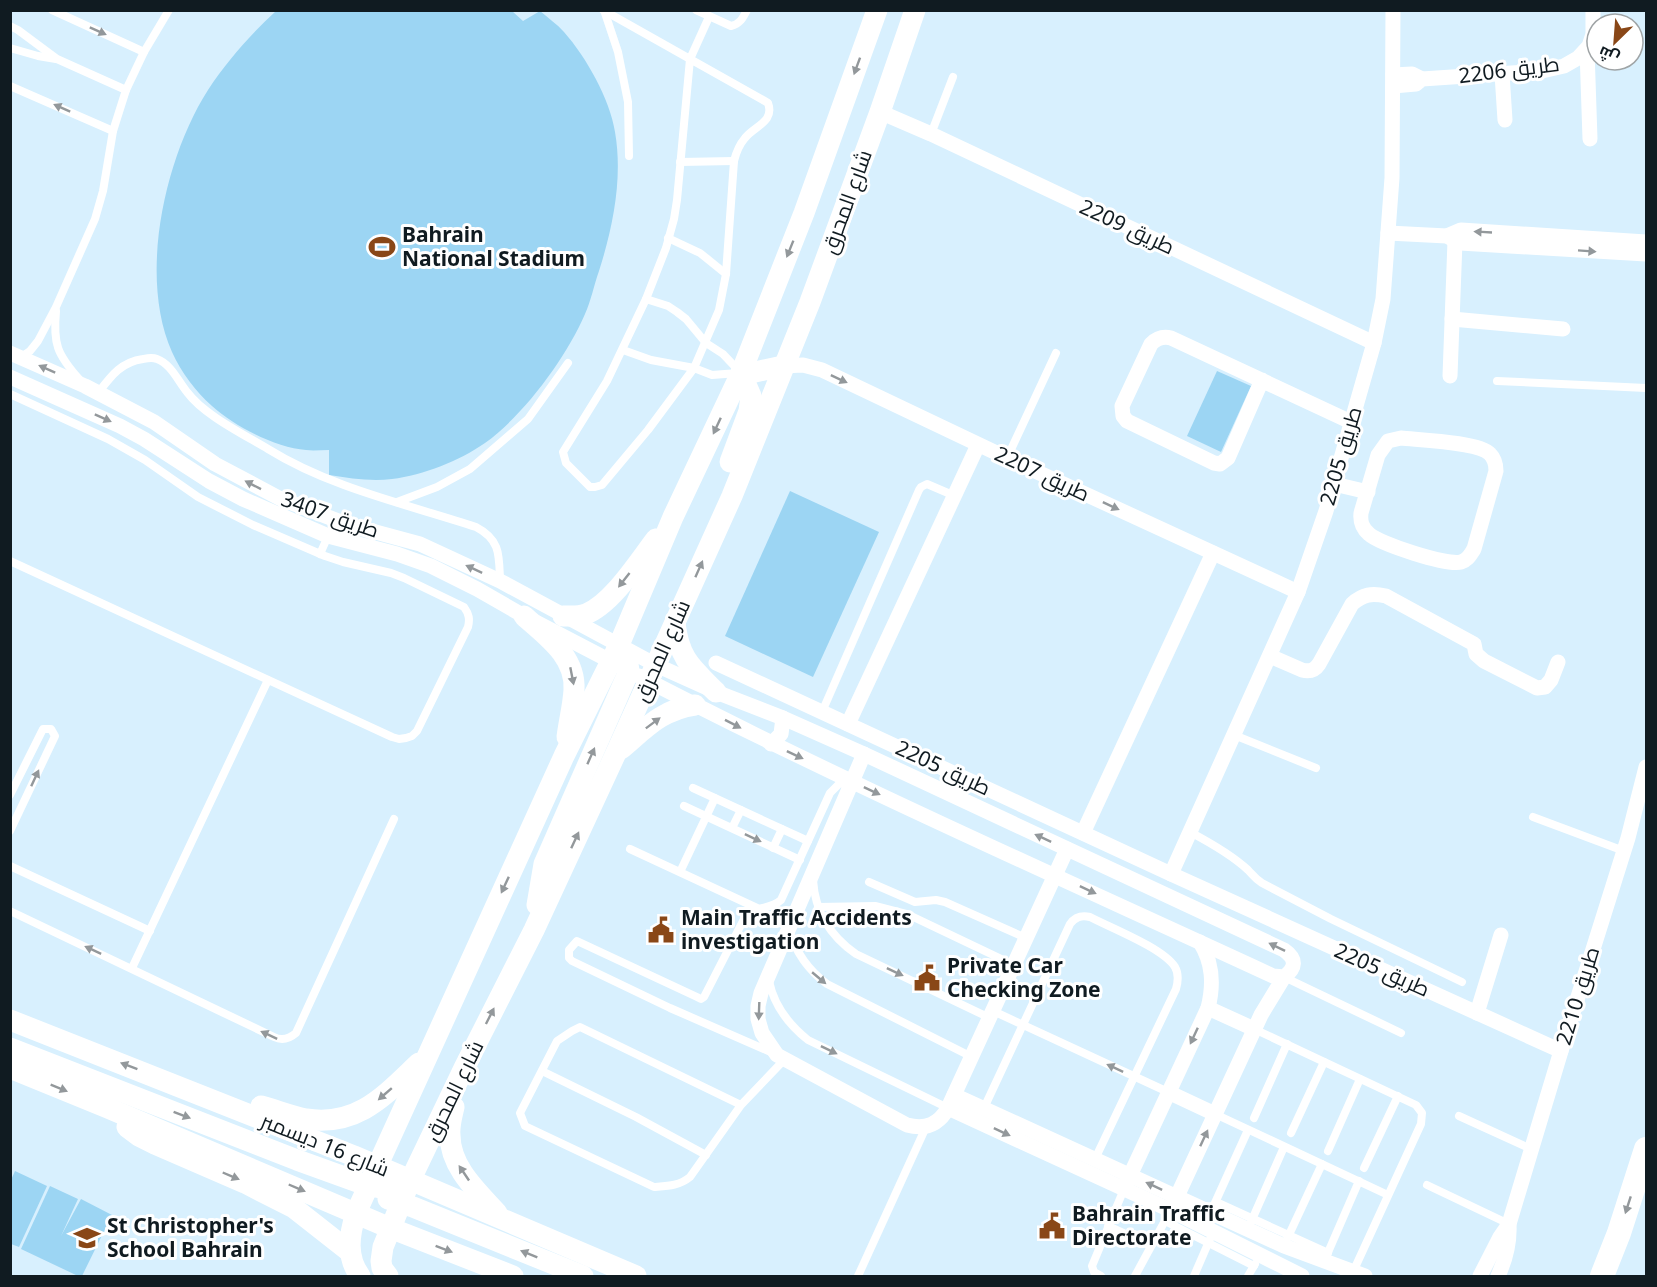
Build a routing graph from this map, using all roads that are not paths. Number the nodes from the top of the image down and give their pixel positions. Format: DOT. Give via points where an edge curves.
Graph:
graph roads {
  1 [pos="52,10"];
  2 [pos="170,10"];
  3 [pos="696,10"];
  4 [pos="747,10"];
  5 [pos="877,10"];
  6 [pos="915,10"];
  7 [pos="1393,10"];
  8 [pos="604,12"];
  9 [pos="707,16"];
  10 [pos="10,26"];
  11 [pos="10,48"];
  12 [pos="144,52"];
  13 [pos="1585,52"];
  14 [pos="57,59"];
  15 [pos="690,59"];
  16 [pos="1588,72"];
  17 [pos="1502,74"];
  18 [pos="953,78"];
  19 [pos="1393,81"];
  20 [pos="10,86"];
  21 [pos="126,90"];
  22 [pos="880,112"];
  23 [pos="1505,120"];
  24 [pos="113,131"];
  25 [pos="931,134"];
  26 [pos="1590,139"];
  27 [pos="629,156"];
  28 [pos="734,161"];
  29 [pos="680,162"];
  30 [pos="1388,233"];
  31 [pos="668,238"];
  32 [pos="1451,239"];
  33 [pos="1647,242"];
  34 [pos="1614,246"];
  35 [pos="1647,254"];
  36 [pos="726,274"];
  37 [pos="646,299"];
  38 [pos="56,307"];
  39 [pos="1452,319"];
  40 [pos="1563,329"];
  41 [pos="706,343"];
  42 [pos="1374,343"];
  43 [pos="623,350"];
  44 [pos="1056,353"];
  45 [pos="15,355"];
  46 [pos="568,363"];
  47 [pos="783,366"];
  48 [pos="694,368"];
  49 [pos="741,372"];
  50 [pos="1450,376"];
  51 [pos="10,377"];
  52 [pos="1262,380"];
  53 [pos="1497,381"];
  54 [pos="1647,388"];
  55 [pos="92,390"];
  56 [pos="10,394"];
  57 [pos="1351,422"];
  58 [pos="978,445"];
  59 [pos="1007,458"];
  60 [pos="1334,484"];
  61 [pos="1368,492"];
  62 [pos="732,496"];
  63 [pos="955,496"];
  64 [pos="397,502"];
  65 [pos="673,517"];
  66 [pos="334,519"];
  67 [pos="328,536"];
  68 [pos="1213,553"];
  69 [pos="320,554"];
  70 [pos="10,561"];
  71 [pos="500,581"];
  72 [pos="1298,592"];
  73 [pos="524,616"];
  74 [pos="563,616"];
  75 [pos="675,623"];
  76 [pos="1270,656"];
  77 [pos="619,659"];
  78 [pos="1558,662"];
  79 [pos="716,663"];
  80 [pos="652,673"];
  81 [pos="268,680"];
  82 [pos="716,692"];
  83 [pos="695,705"];
  84 [pos="822,712"];
  85 [pos="783,718"];
  86 [pos="848,724"];
  87 [pos="1234,735"];
  88 [pos="771,744"];
  89 [pos="616,753"];
  90 [pos="864,754"];
  91 [pos="564,756"];
  92 [pos="1316,768"];
  93 [pos="1647,768"];
  94 [pos="851,782"];
  95 [pos="693,788"];
  96 [pos="10,795"];
  97 [pos="715,798"];
  98 [pos="684,806"];
  99 [pos="741,810"];
  100 [pos="706,816"];
  101 [pos="1533,817"];
  102 [pos="394,819"];
  103 [pos="732,828"];
  104 [pos="782,829"];
  105 [pos="10,831"];
  106 [pos="1190,832"];
  107 [pos="1083,833"];
  108 [pos="808,841"];
  109 [pos="773,848"];
  110 [pos="630,849"];
  111 [pos="1067,849"];
  112 [pos="1624,850"];
  113 [pos="800,860"];
  114 [pos="10,866"];
  115 [pos="814,870"];
  116 [pos="680,872"];
  117 [pos="1171,874"];
  118 [pos="1055,875"];
  119 [pos="869,882"];
  120 [pos="818,907"];
  121 [pos="757,908"];
  122 [pos="10,911"];
  123 [pos="788,929"];
  124 [pos="534,930"];
  125 [pos="150,931"];
  126 [pos="1501,935"];
  127 [pos="1026,938"];
  128 [pos="1200,942"];
  129 [pos="1014,965"];
  130 [pos="132,968"];
  131 [pos="768,976"];
  132 [pos="1284,977"];
  133 [pos="1462,981"];
  134 [pos="1208,1008"];
  135 [pos="1477,1013"];
  136 [pos="991,1014"];
  137 [pos="10,1020"];
  138 [pos="1023,1025"];
  139 [pos="1254,1029"];
  140 [pos="1401,1033"];
  141 [pos="1287,1044"];
  142 [pos="10,1048"];
  143 [pos="1561,1051"];
  144 [pos="428,1054"];
  145 [pos="780,1057"];
  146 [pos="972,1057"];
  147 [pos="1324,1062"];
  148 [pos="10,1068"];
  149 [pos="464,1068"];
  150 [pos="542,1071"];
  151 [pos="156,1076"];
  152 [pos="1133,1076"];
  153 [pos="1360,1079"];
  154 [pos="1168,1092"];
  155 [pos="1398,1096"];
  156 [pos="951,1101"];
  157 [pos="741,1105"];
  158 [pos="108,1108"];
  159 [pos="984,1108"];
  160 [pos="1215,1114"];
  161 [pos="1459,1116"];
  162 [pos="1254,1118"];
  163 [pos="926,1127"];
  164 [pos="1248,1130"];
  165 [pos="1291,1133"];
  166 [pos="1036,1140"];
  167 [pos="1284,1146"];
  168 [pos="1532,1149"];
  169 [pos="1647,1149"];
  170 [pos="1328,1150"];
  171 [pos="706,1155"];
  172 [pos="1095,1159"];
  173 [pos="1322,1164"];
  174 [pos="378,1166"];
  175 [pos="1364,1168"];
  176 [pos="410,1181"];
  177 [pos="1359,1181"];
  178 [pos="1127,1182"];
  179 [pos="1427,1185"];
  180 [pos="369,1186"];
  181 [pos="1388,1195"];
  182 [pos="401,1203"];
  183 [pos="1214,1207"];
  184 [pos="1171,1209"];
  185 [pos="356,1213"];
  186 [pos="501,1218"];
  187 [pos="1250,1224"];
  188 [pos="1509,1224"];
  189 [pos="1108,1226"];
  190 [pos="390,1228"];
  191 [pos="1619,1233"];
  192 [pos="1211,1238"];
  193 [pos="1269,1239"];
  194 [pos="1287,1241"];
  195 [pos="1151,1246"];
  196 [pos="350,1252"];
  197 [pos="1326,1257"];
  198 [pos="1257,1261"];
  199 [pos="1359,1274"];
  200 [pos="1294,1275"];
  201 [pos="360,1276"];
  202 [pos="388,1276"];
  203 [pos="513,1276"];
  204 [pos="583,1276"];
  205 [pos="636,1276"];
  206 [pos="858,1276"];
  207 [pos="1101,1276"];
  208 [pos="1135,1276"];
  209 [pos="1194,1276"];
  210 [pos="1248,1276"];
  211 [pos="1480,1276"];
  212 [pos="1498,1276"];
  213 [pos="1602,1276"];
  214 [pos="1621,1276"];
  1 -- 12 [label="lane, one-way"];
  2 -- 12 [label="lane"];
  3 -- 9 [label="lane"];
  4 -- 9 [label="lane" via="742,20 731,26"];
  5 -- 49 [label="main road, شارع المحرق, one-way" via="804,213"];
  6 -- 22 [label="main road, شارع المحرق"];
  7 -- 19 [label="street, طريق 2205"];
  8 -- 15 [label="lane"];
  8 -- 27 [label="lane" via="618,52 628,102"];
  9 -- 15 [label="lane"];
  10 -- 14 [label="lane"];
  11 -- 14 [label="lane"];
  12 -- 21 [label="lane"];
  13 -- 17 [label="street, طريق 2206" via="1553,69"];
  14 -- 21 [label="lane"];
  15 -- 28 [label="lane" via="768,103 768,117 746,137"];
  15 -- 29 [label="lane"];
  16 -- 26 [label="street"];
  17 -- 19 [label="street, طريق 2206" via="1422,80 1412,74"];
  17 -- 23 [label="street"];
  18 -- 25 [label="lane"];
  19 -- 30 [label="street, طريق 2205"];
  24 -- 20 [label="lane, one-way"];
  21 -- 24 [label="lane"];
  22 -- 25 [label="street, طريق 2209"];
  22 -- 47 [label="main road, شارع المحرق"];
  24 -- 38 [label="lane" via="95,219"];
  25 -- 42 [label="street, طريق 2209"];
  28 -- 29 [label="lane"];
  28 -- 36 [label="lane"];
  29 -- 31 [label="lane"];
  30 -- 32 [label="street"];
  30 -- 42 [label="street, طريق 2205" via="1383,299"];
  31 -- 36 [label="lane" via="700,253"];
  31 -- 37 [label="lane"];
  32 -- 34 [label="street" via="1461,231 1512,240"];
  32 -- 39 [label="street"];
  33 -- 34 [label="street"];
  34 -- 35 [label="street"];
  36 -- 41 [label="lane" via="719,310"];
  37 -- 41 [label="lane" via="677,312"];
  37 -- 43 [label="lane"];
  38 -- 45 [label="lane" via="35,346"];
  38 -- 55 [label="lane" via="54,332 58,352"];
  39 -- 40 [label="street"];
  39 -- 50 [label="street"];
  41 -- 48 [label="lane"];
  41 -- 49 [label="lane"];
  42 -- 57 [label="street, طريق 2205"];
  43 -- 48 [label="lane"];
  43 -- 48 [label="lane" via="563,452 566,463 590,487 602,484"];
  44 -- 59 [label="lane"];
  55 -- 45 [label="street, طريق 3407, one-way"];
  46 -- 64 [label="lane" via="528,419 470,469"];
  47 -- 49 [label="main road"];
  47 -- 58 [label="street, طريق 2207, one-way" via="803,365 822,370"];
  47 -- 62 [label="main road, شارع المحرق"];
  48 -- 49 [label="lane" via="712,375"];
  49 -- 62 [label="main road" via="751,396 728,472"];
  49 -- 65 [label="main road, شارع المحرق, one-way"];
  51 -- 67 [label="street, طريق 3407, one-way" via="120,426 208,482"];
  52 -- 52 [label="street" via="1171,338 1160,338 1151,344 1122,412 1127,421 1220,464 1228,458"];
  52 -- 57 [label="street"];
  53 -- 54 [label="lane"];
  55 -- 64 [label="lane" via="127,363 158,359 203,408 271,451 334,481"];
  66 -- 55 [label="street, طريق 3407, one-way" via="279,498 214,464 154,422"];
  56 -- 69 [label="lane" via="126,448 216,507"];
  57 -- 60 [label="street, طريق 2205"];
  58 -- 59 [label="street, طريق 2207"];
  58 -- 63 [label="street"];
  59 -- 68 [label="street, طريق 2207, one-way"];
  60 -- 61 [label="street"];
  60 -- 72 [label="street, طريق 2205"];
  61 -- 61 [label="street" via="1360,520 1371,536 1442,561 1464,561 1473,549 1496,471 1495,461 1478,447 1395,439 1388,441 1378,455"];
  75 -- 62 [label="main road, شارع المحرق, one-way"];
  63 -- 84 [label="lane" via="927,484 921,487"];
  63 -- 86 [label="street"];
  64 -- 71 [label="lane" via="482,530 499,551"];
  65 -- 74 [label="main road, one-way" via="598,608 585,615"];
  65 -- 77 [label="main road, شارع المحرق"];
  66 -- 67 [label="street"];
  71 -- 66 [label="street, طريق 3407, one-way" via="420,544"];
  67 -- 69 [label="lane"];
  67 -- 73 [label="street, طريق 3407" via="431,566"];
  68 -- 72 [label="street, طريق 2207"];
  68 -- 107 [label="street"];
  69 -- 81 [label="lane" via="422,585 464,608 470,620 468,627 417,730 406,738 392,737"];
  70 -- 81 [label="lane"];
  71 -- 74 [label="street, طريق 3407"];
  72 -- 76 [label="street, طريق 2205"];
  73 -- 77 [label="street, طريق 3407"];
  73 -- 91 [label="main road, one-way" via="563,654 573,676"];
  74 -- 77 [label="street, طريق 3407"];
  75 -- 80 [label="main road, شارع المحرق"];
  75 -- 82 [label="main road" via="685,658"];
  76 -- 78 [label="street" via="1302,670 1315,669 1352,604 1376,594 1474,644 1476,654 1484,661 1537,688 1545,687 1551,680"];
  76 -- 87 [label="street, طريق 2205"];
  77 -- 80 [label="street, طريق 3407"];
  77 -- 80 [label="street, طريق 3407"];
  77 -- 91 [label="main road, شارع المحرق"];
  124 -- 77 [label="main road, one-way" via="544,864"];
  79 -- 84 [label="street, طريق 2205"];
  80 -- 82 [label="street"];
  80 -- 83 [label="street"];
  80 -- 89 [label="main road, شارع المحرق"];
  81 -- 125 [label="lane"];
  82 -- 85 [label="street"];
  83 -- 88 [label="street, one-way"];
  89 -- 83 [label="main road, one-way" via="671,710"];
  84 -- 86 [label="street, طريق 2205"];
  85 -- 88 [label="street" via="782,734"];
  85 -- 90 [label="street"];
  86 -- 107 [label="street, طريق 2205"];
  87 -- 92 [label="lane"];
  87 -- 106 [label="street, طريق 2205"];
  88 -- 94 [label="street, one-way"];
  124 -- 89 [label="main road, شارع المحرق, one-way"];
  90 -- 94 [label="street"];
  111 -- 90 [label="street, one-way"];
  91 -- 144 [label="main road, شارع المحرق, one-way"];
  93 -- 112 [label="street, طريق 2210"];
  94 -- 108 [label="lane" via="839,784 830,793"];
  94 -- 115 [label="street"];
  94 -- 118 [label="street, one-way"];
  95 -- 97 [label="lane"];
  105 -- 96 [label="lane, one-way" via="54,740 51,729 41,732"];
  97 -- 99 [label="lane"];
  97 -- 100 [label="lane"];
  98 -- 100 [label="lane"];
  99 -- 103 [label="lane"];
  99 -- 104 [label="lane"];
  100 -- 103 [label="lane"];
  100 -- 116 [label="lane"];
  101 -- 112 [label="lane"];
  102 -- 130 [label="lane, one-way" via="309,1008 296,1033 288,1039 278,1039"];
  103 -- 109 [label="lane, one-way"];
  104 -- 108 [label="lane"];
  104 -- 109 [label="lane"];
  106 -- 117 [label="street, طريق 2205"];
  106 -- 133 [label="lane" via="1249,871 1254,879"];
  107 -- 117 [label="street, طريق 2205"];
  108 -- 113 [label="lane"];
  109 -- 113 [label="lane"];
  110 -- 116 [label="lane"];
  111 -- 118 [label="street"];
  132 -- 111 [label="street, one-way" via="1294,963 1284,950"];
  112 -- 143 [label="street, طريق 2210"];
  113 -- 121 [label="lane" via="781,900"];
  114 -- 125 [label="lane"];
  115 -- 120 [label="lane"];
  115 -- 123 [label="street"];
  116 -- 121 [label="lane"];
  117 -- 135 [label="street, طريق 2205"];
  118 -- 127 [label="street"];
  118 -- 128 [label="street, one-way"];
  119 -- 127 [label="lane" via="915,902 945,902"];
  120 -- 129 [label="lane" via="876,906 895,910"];
  120 -- 136 [label="lane, one-way" via="837,939 856,954"];
  121 -- 145 [label="lane" via="747,914 701,999 577,941 568,953 572,962"];
  130 -- 122 [label="lane, one-way"];
  123 -- 131 [label="street"];
  123 -- 146 [label="lane, one-way" via="796,951 826,984"];
  149 -- 124 [label="main road, شارع المحرق, one-way"];
  125 -- 130 [label="lane"];
  126 -- 135 [label="street"];
  127 -- 129 [label="street"];
  128 -- 132 [label="street" via="1273,976"];
  128 -- 134 [label="street" via="1212,974"];
  129 -- 136 [label="street"];
  131 -- 145 [label="street, one-way" via="758,1019 762,1033"];
  131 -- 156 [label="lane, one-way" via="781,1013 808,1040"];
  132 -- 139 [label="street"];
  132 -- 140 [label="lane"];
  134 -- 139 [label="street"];
  134 -- 154 [label="street, one-way"];
  135 -- 143 [label="street, طريق 2205"];
  136 -- 138 [label="lane"];
  136 -- 146 [label="street"];
  151 -- 137 [label="main road, شارع 16 ديسمبر, one-way"];
  152 -- 138 [label="lane, one-way"];
  138 -- 152 [label="lane" via="1072,920 1090,917 1159,951 1177,972 1176,989"];
  138 -- 159 [label="lane"];
  139 -- 141 [label="lane"];
  139 -- 160 [label="street"];
  141 -- 147 [label="lane"];
  141 -- 162 [label="lane"];
  142 -- 180 [label="main road, one-way"];
  143 -- 168 [label="street, طريق 2210"];
  144 -- 151 [label="main road, one-way" via="370,1106 342,1118 323,1120"];
  144 -- 174 [label="main road, شارع المحرق"];
  145 -- 157 [label="lane"];
  145 -- 163 [label="street" via="907,1125"];
  146 -- 156 [label="street"];
  147 -- 153 [label="lane"];
  147 -- 165 [label="lane"];
  148 -- 158 [label="main road, one-way"];
  149 -- 176 [label="main road, شارع المحرق"];
  186 -- 149 [label="main road, one-way" via="453,1156 449,1133"];
  150 -- 157 [label="lane" via="557,1041 580,1027"];
  150 -- 171 [label="lane"];
  150 -- 171 [label="lane" via="520,1113 525,1126 654,1187 682,1183"];
  151 -- 174 [label="main road, شارع 16 ديسمبر"];
  152 -- 154 [label="lane"];
  152 -- 172 [label="lane"];
  153 -- 155 [label="lane"];
  153 -- 170 [label="lane"];
  154 -- 160 [label="street"];
  154 -- 178 [label="street"];
  155 -- 175 [label="lane"];
  155 -- 181 [label="lane" via="1416,1105 1422,1119"];
  156 -- 159 [label="street"];
  156 -- 163 [label="street" via="943,1116"];
  156 -- 166 [label="street, one-way"];
  157 -- 171 [label="lane"];
  158 -- 185 [label="main road, one-way"];
  158 -- 196 [label="main road, one-way" via="129,1129 155,1144 294,1208"];
  159 -- 166 [label="street"];
  160 -- 164 [label="lane"];
  184 -- 160 [label="street, one-way"];
  161 -- 168 [label="lane"];
  163 -- 206 [label="lane"];
  164 -- 167 [label="lane"];
  164 -- 183 [label="lane"];
  166 -- 172 [label="street"];
  166 -- 178 [label="street"];
  167 -- 173 [label="lane"];
  167 -- 187 [label="lane"];
  168 -- 188 [label="street, طريق 2210"];
  169 -- 191 [label="main road, one-way"];
  172 -- 178 [label="street"];
  173 -- 177 [label="lane"];
  173 -- 194 [label="lane"];
  174 -- 176 [label="main road, شارع 16 ديسمبر"];
  174 -- 180 [label="main road, شارع المحرق"];
  176 -- 180 [label="main road" via="381,1188"];
  176 -- 182 [label="main road, شارع المحرق"];
  176 -- 186 [label="main road, شارع 16 ديسمبر"];
  177 -- 181 [label="lane"];
  177 -- 197 [label="lane"];
  178 -- 184 [label="street"];
  178 -- 189 [label="lane"];
  179 -- 188 [label="lane"];
  180 -- 185 [label="main road, شارع المحرق"];
  181 -- 199 [label="lane"];
  182 -- 185 [label="main road" via="379,1198"];
  182 -- 190 [label="main road, شارع المحرق"];
  204 -- 182 [label="main road, one-way"];
  183 -- 184 [label="street"];
  183 -- 187 [label="street"];
  184 -- 192 [label="street"];
  184 -- 195 [label="lane"];
  185 -- 190 [label="main road"];
  185 -- 196 [label="main road, شارع المحرق"];
  186 -- 205 [label="main road, شارع 16 ديسمبر"];
  187 -- 193 [label="street"];
  187 -- 194 [label="lane"];
  188 -- 211 [label="street"];
  188 -- 212 [label="street" via="1509,1244"];
  189 -- 195 [label="lane"];
  189 -- 207 [label="lane" via="1092,1266"];
  190 -- 202 [label="main road, شارع المحرق" via="381,1261"];
  190 -- 203 [label="main road, one-way"];
  191 -- 213 [label="main road"];
  191 -- 214 [label="main road"];
  192 -- 198 [label="street"];
  192 -- 209 [label="lane"];
  193 -- 194 [label="street"];
  193 -- 198 [label="street"];
  194 -- 197 [label="street"];
  195 -- 208 [label="lane"];
  196 -- 201 [label="main road, شارع المحرق"];
  197 -- 199 [label="street"];
  198 -- 200 [label="street"];
  198 -- 210 [label="lane"];
}
